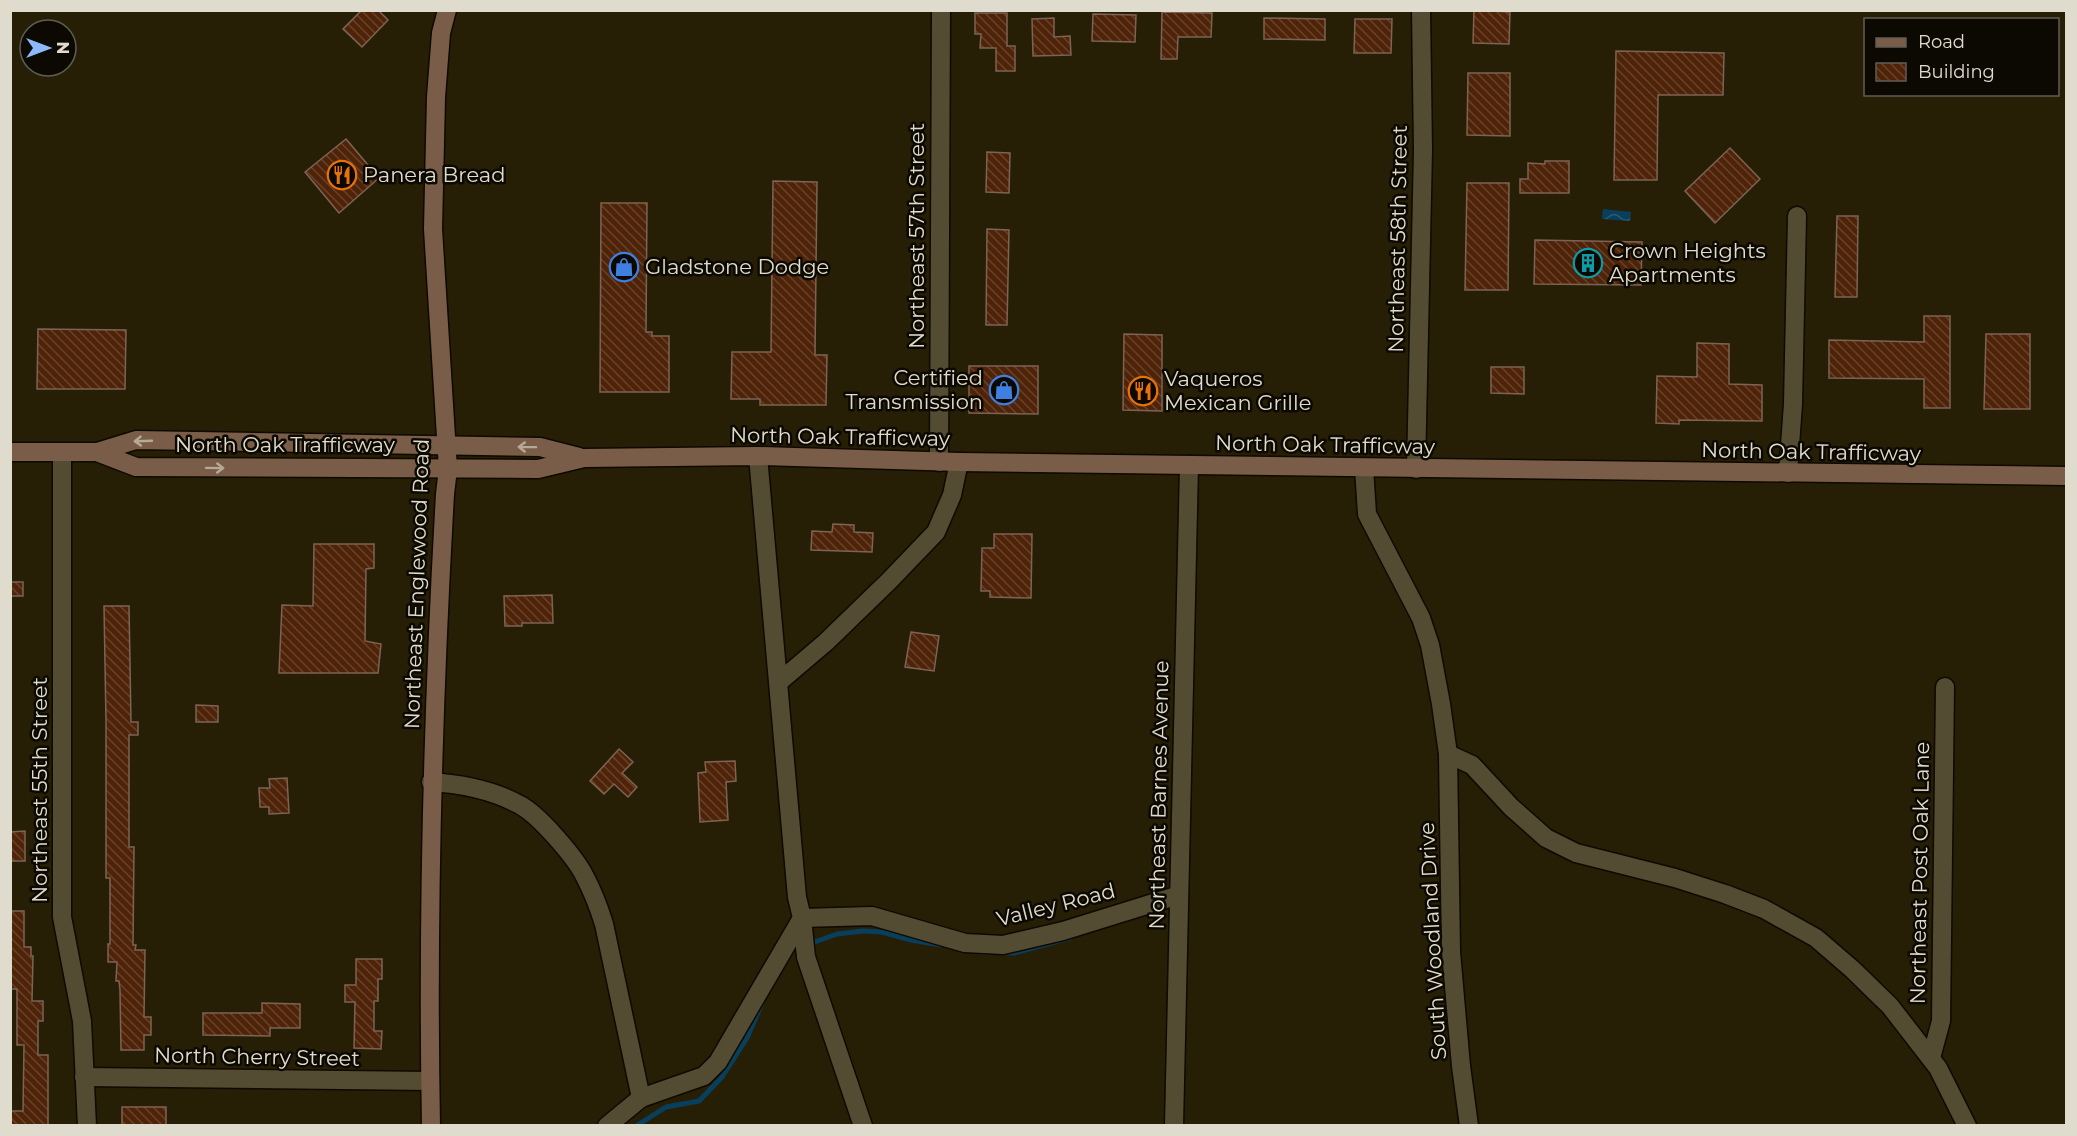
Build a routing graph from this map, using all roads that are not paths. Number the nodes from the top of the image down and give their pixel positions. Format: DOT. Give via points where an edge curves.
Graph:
graph roads {
  1 [pos="447,10"];
  2 [pos="942,10"];
  3 [pos="1421,10"];
  4 [pos="1797,216"];
  5 [pos="446,445"];
  6 [pos="10,452"];
  7 [pos="62,452"];
  8 [pos="97,452"];
  9 [pos="758,456"];
  10 [pos="584,458"];
  11 [pos="939,462"];
  12 [pos="959,462"];
  13 [pos="1189,465"];
  14 [pos="1364,468"];
  15 [pos="448,469"];
  16 [pos="1416,469"];
  17 [pos="1788,473"];
  18 [pos="2067,476"];
  19 [pos="779,682"];
  20 [pos="1945,687"];
  21 [pos="1448,754"];
  22 [pos="431,782"];
  23 [pos="1179,895"];
  24 [pos="802,918"];
  25 [pos="1931,1058"];
  26 [pos="84,1077"];
  27 [pos="430,1081"];
  28 [pos="641,1098"];
  29 [pos="87,1125"];
  30 [pos="432,1125"];
  31 [pos="607,1125"];
  32 [pos="863,1125"];
  33 [pos="1174,1125"];
  34 [pos="1469,1125"];
  35 [pos="1967,1125"];
  1 -- 5 [label="main road, Northeast Englewood Road" via="441,33 436,97 434,229"];
  2 -- 11 [label="street, Northeast 57th Street"];
  3 -- 16 [label="street, Northeast 58th Street" via="1423,150"];
  4 -- 17 [label="street"];
  5 -- 8 [label="main road, North Oak Trafficway, one-way" via="136,440"];
  10 -- 5 [label="main road, North Oak Trafficway, one-way" via="540,447"];
  5 -- 15 [label="main road, Northeast Englewood Road"];
  6 -- 7 [label="main road, North Oak Trafficway"];
  7 -- 8 [label="main road, North Oak Trafficway"];
  7 -- 26 [label="street, Northeast 55th Street" via="62,917 82,1021"];
  8 -- 15 [label="main road, North Oak Trafficway, one-way" via="136,467"];
  9 -- 10 [label="main road, North Oak Trafficway"];
  9 -- 11 [label="main road, North Oak Trafficway"];
  9 -- 19 [label="street"];
  10 -- 15 [label="main road, North Oak Trafficway" via="538,469"];
  11 -- 12 [label="main road, North Oak Trafficway"];
  12 -- 13 [label="main road, North Oak Trafficway"];
  12 -- 19 [label="street" via="952,495 936,532 834,634"];
  13 -- 14 [label="main road, North Oak Trafficway"];
  13 -- 23 [label="street, Northeast Barnes Avenue"];
  14 -- 16 [label="main road, North Oak Trafficway"];
  14 -- 21 [label="street, South Woodland Drive" via="1367,514 1421,618 1430,645"];
  15 -- 22 [label="main road, Northeast Englewood Road"];
  16 -- 17 [label="main road, North Oak Trafficway"];
  17 -- 18 [label="main road, North Oak Trafficway"];
  19 -- 24 [label="street"];
  20 -- 25 [label="street, Northeast Post Oak Lane" via="1941,1021"];
  21 -- 25 [label="street" via="1472,765 1546,838 1576,853 1725,894 1764,909 1816,938 1890,1006"];
  21 -- 34 [label="street, South Woodland Drive" via="1451,952"];
  22 -- 27 [label="main road, Northeast Englewood Road"];
  22 -- 28 [label="street" via="485,790 522,805 584,874 604,924"];
  23 -- 24 [label="street, Valley Road" via="1064,931 1003,945 964,943 872,916"];
  23 -- 33 [label="street, Northeast Barnes Avenue"];
  24 -- 28 [label="street" via="718,1062 704,1076"];
  24 -- 32 [label="street" via="806,957"];
  25 -- 35 [label="street"];
  26 -- 27 [label="street, North Cherry Street"];
  26 -- 29 [label="street, Northeast 55th Street"];
  27 -- 30 [label="main road, Northeast Englewood Road"];
  28 -- 31 [label="street"];
}
